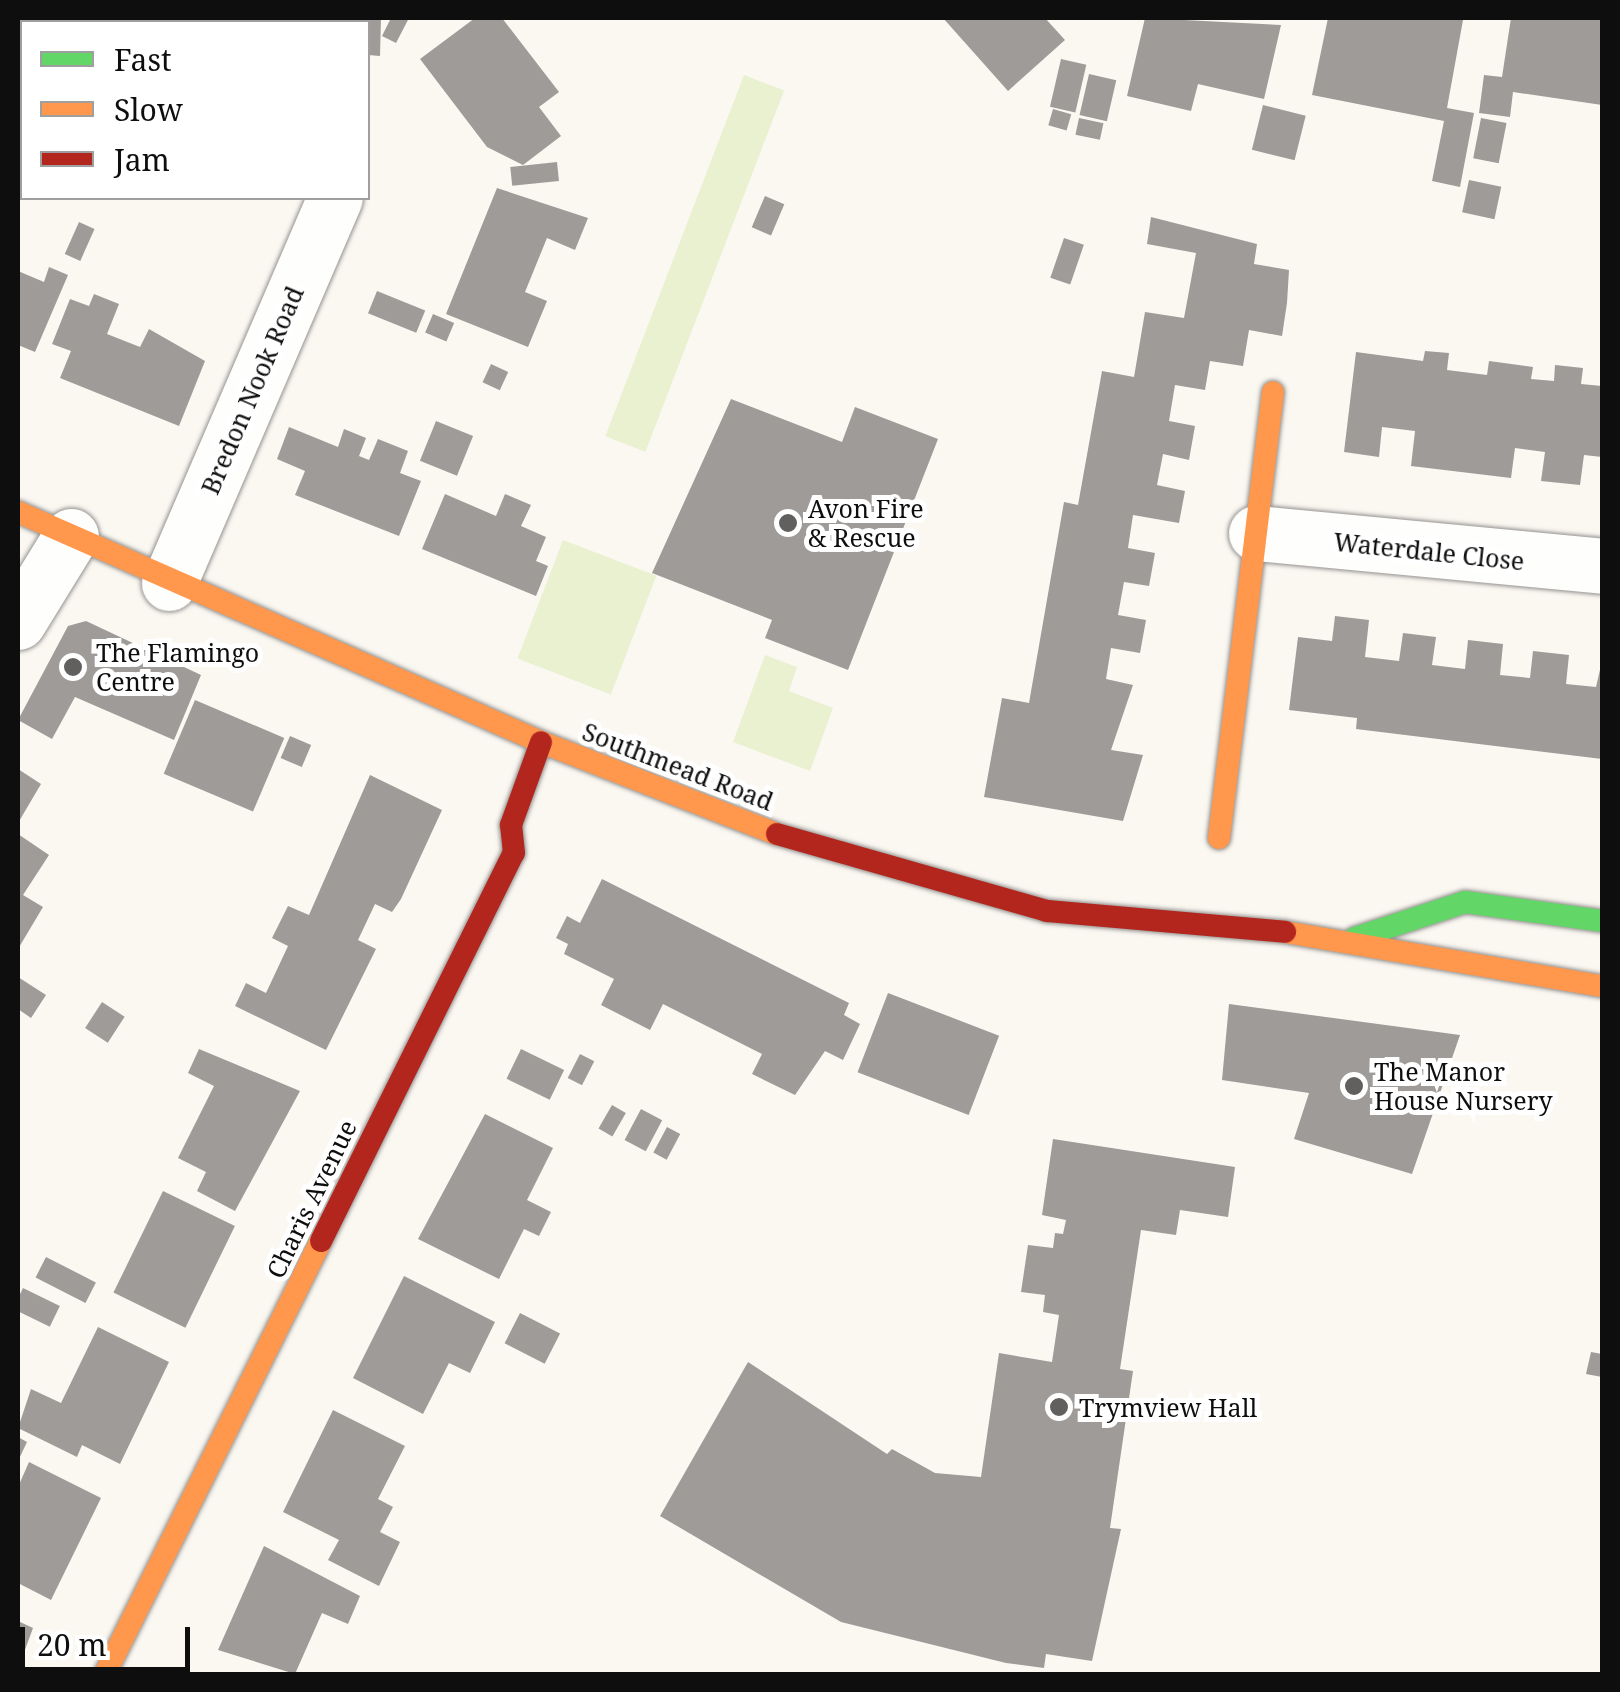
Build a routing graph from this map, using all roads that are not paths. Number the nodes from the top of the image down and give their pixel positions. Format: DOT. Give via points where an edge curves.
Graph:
graph roads {
  1 [pos="334,200"];
  2 [pos="1273,392"];
  3 [pos="18,512"];
  4 [pos="1256,532"];
  5 [pos="72,536"];
  6 [pos="1602,566"];
  7 [pos="169,582"];
  8 [pos="18,622"];
  9 [pos="541,742"];
  10 [pos="1219,838"];
  11 [pos="1602,922"];
  12 [pos="1355,938"];
  13 [pos="1602,986"];
  14 [pos="105,1674"];
  1 -- 7 [label="street, Bredon Nook Road"];
  2 -- 4 [label="main road"];
  3 -- 5 [label="main road, Southmead Road"];
  4 -- 6 [label="street, Waterdale Close"];
  4 -- 10 [label="main road"];
  5 -- 7 [label="main road, Southmead Road"];
  5 -- 8 [label="street"];
  7 -- 9 [label="main road, Southmead Road"];
  9 -- 12 [label="main road, Southmead Road" via="821,851 970,896 1048,912"];
  9 -- 14 [label="main road, Charis Avenue" via="510,825 514,853"];
  11 -- 12 [label="main road, Southmead Road" via="1465,902"];
  12 -- 13 [label="main road, Southmead Road"];
}
